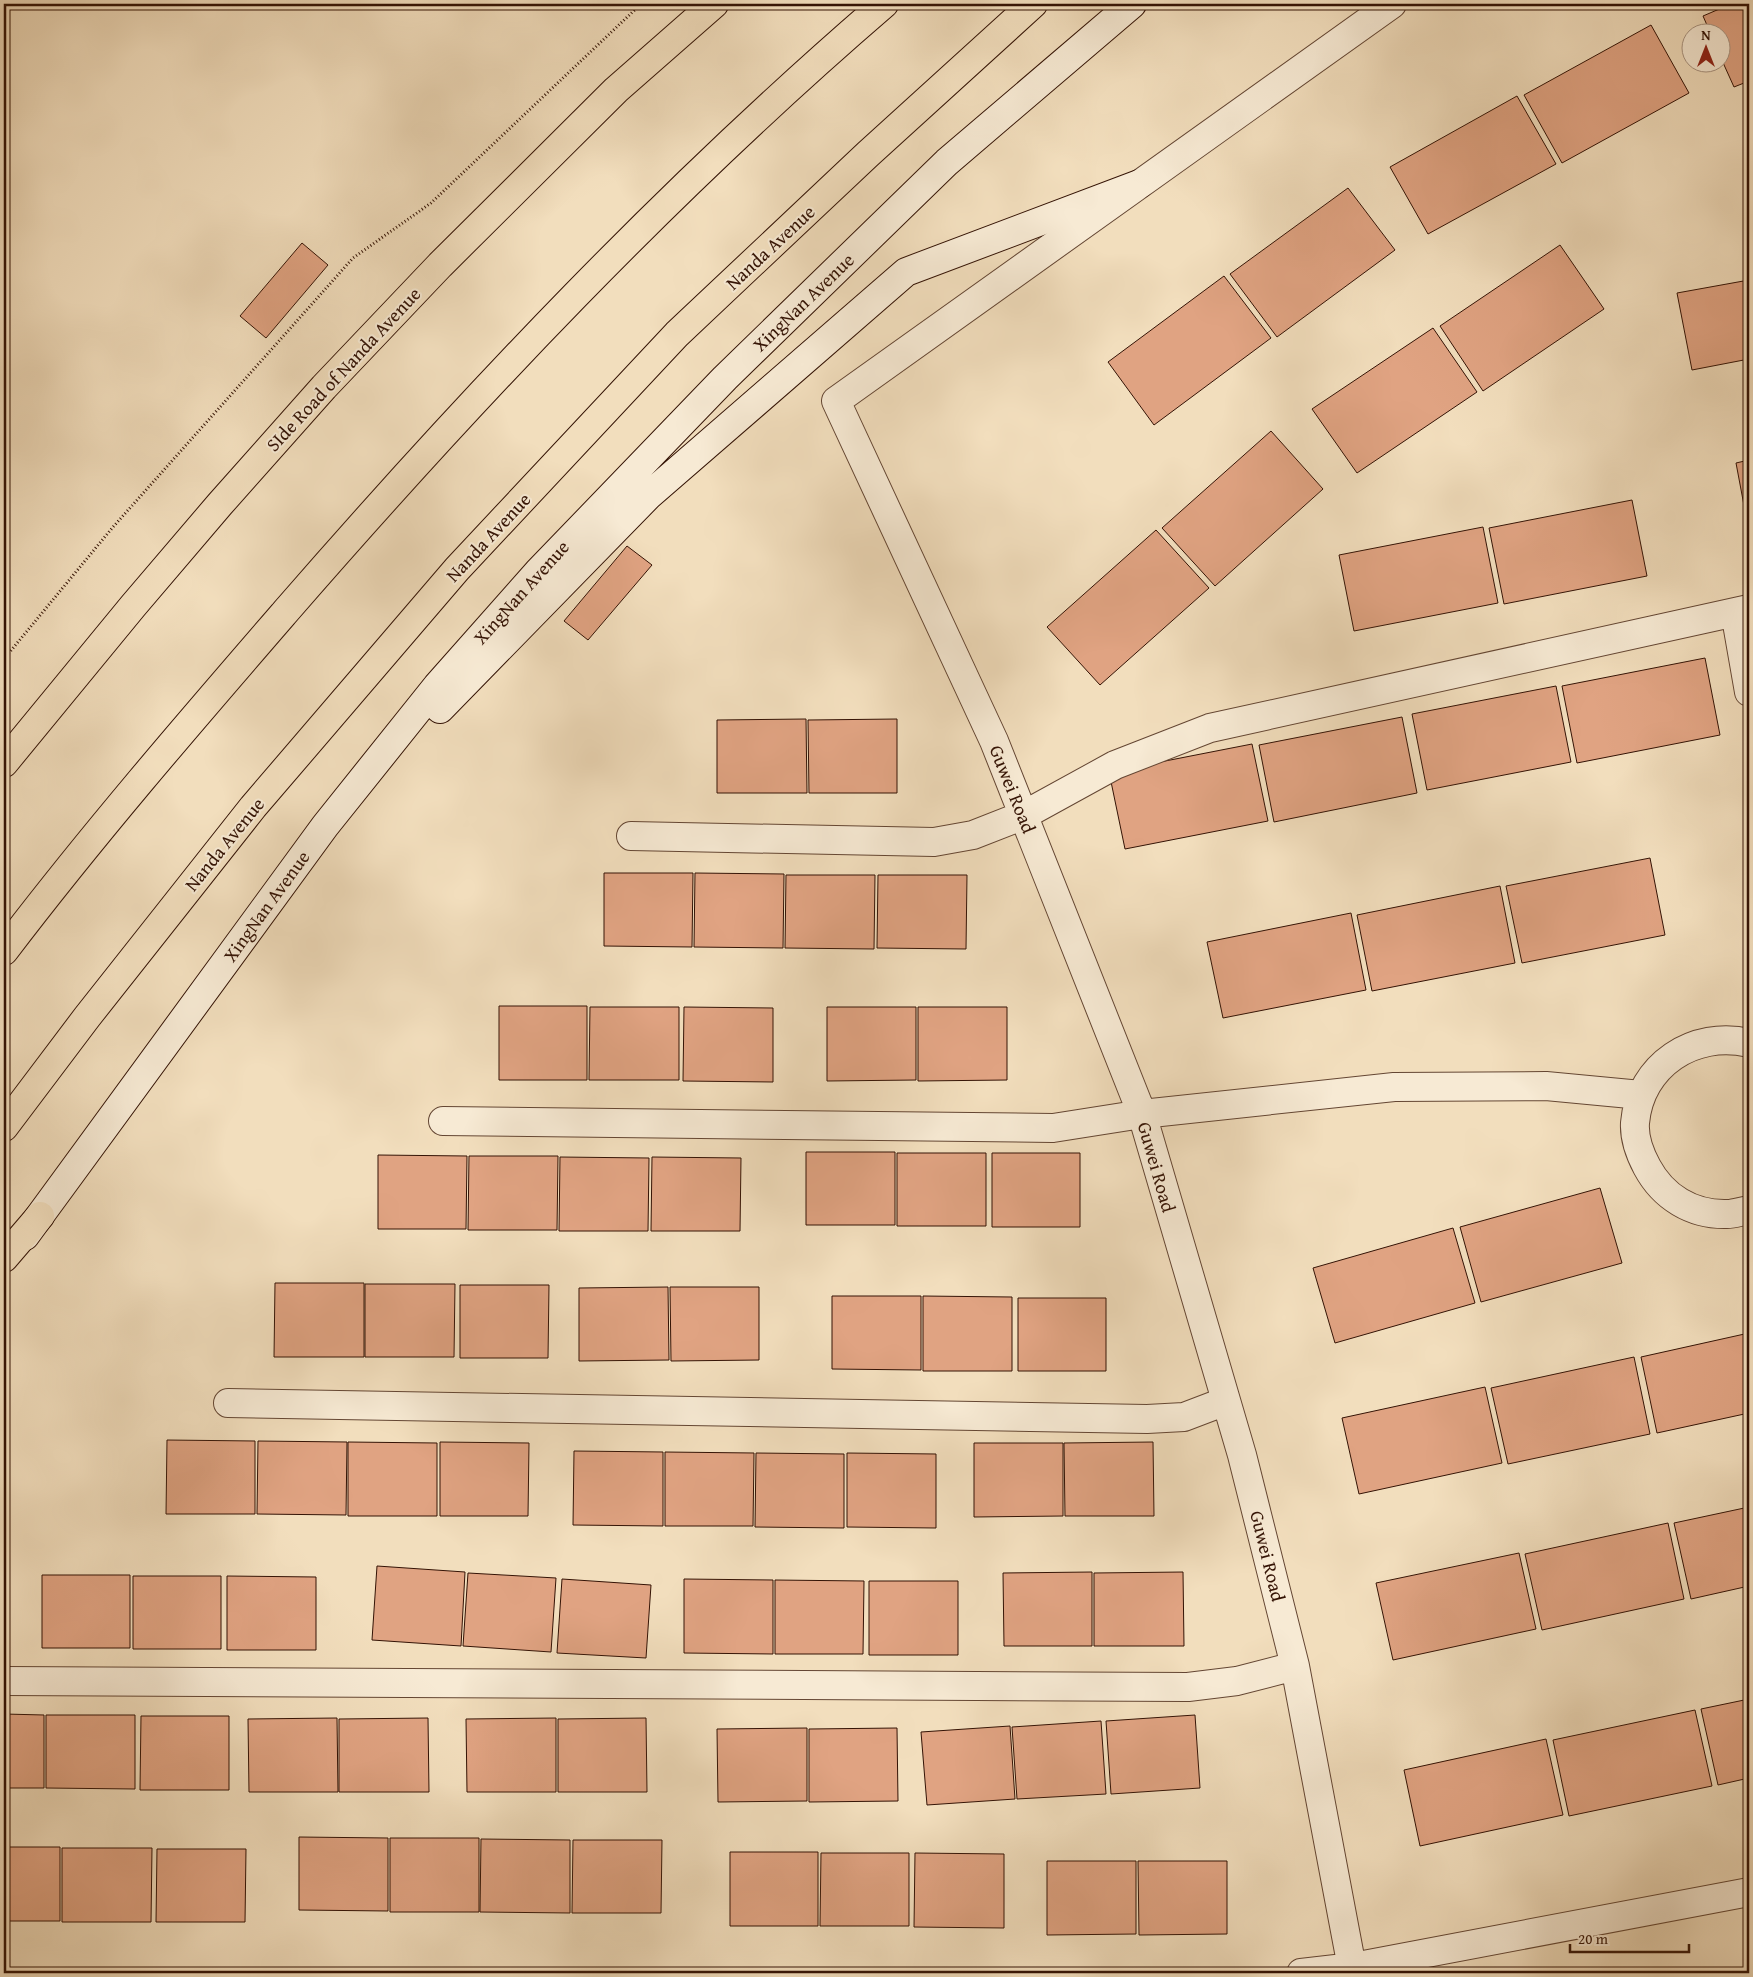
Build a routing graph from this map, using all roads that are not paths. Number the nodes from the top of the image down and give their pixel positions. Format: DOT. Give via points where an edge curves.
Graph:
graph roads {
  1 [pos="714,4"];
  2 [pos="884,4"];
  3 [pos="1033,4"];
  4 [pos="1132,4"];
  5 [pos="1392,4"];
  6 [pos="1139,184"];
  7 [pos="1742,610"];
  8 [pos="1749,692"];
  9 [pos="4,763"];
  10 [pos="1024,815"];
  11 [pos="325,826"];
  12 [pos="630,836"];
  13 [pos="4,951"];
  14 [pos="1749,1043"];
  15 [pos="1641,1095"];
  16 [pos="1142,1114"];
  17 [pos="443,1121"];
  18 [pos="4,1127"];
  19 [pos="1749,1210"];
  20 [pos="40,1216"];
  21 [pos="4,1258"];
  22 [pos="4,1265"];
  23 [pos="1226,1401"];
  24 [pos="228,1404"];
  25 [pos="1296,1666"];
  26 [pos="4,1681"];
  27 [pos="1749,1892"];
  28 [pos="1353,1970"];
  29 [pos="1301,1973"];
  1 -- 9 [label="main road, SIde Road of Nanda Avenue" via="616,90 440,265 324,387 139,599"];
  2 -- 13 [label="main road" via="802,74 593,276 378,506 164,752"];
  3 -- 18 [label="main road, Nanda Avenue" via="677,334 457,569 253,807"];
  4 -- 11 [label="street, XingNan Avenue" via="947,162 725,378 538,572 437,686"];
  5 -- 6 [label="street"];
  6 -- 10 [label="street, Guwei Road" via="836,401 994,741"];
  6 -- 11 [label="street" via="906,272 648,496"];
  7 -- 8 [label="street"];
  7 -- 10 [label="street" via="1210,728 1115,765"];
  10 -- 12 [label="street" via="973,835 934,842"];
  10 -- 16 [label="street, Guwei Road"];
  11 -- 20 [label="street, XingNan Avenue"];
  14 -- 15 [label="street" via="1709,1041 1680,1051 1657,1070"];
  15 -- 16 [label="street" via="1546,1086 1394,1087"];
  15 -- 19 [label="street" via="1635,1124 1640,1154 1654,1181 1674,1200 1700,1211 1728,1214"];
  16 -- 17 [label="street" via="1053,1128"];
  16 -- 23 [label="street, Guwei Road"];
  20 -- 21 [label="main road"];
  20 -- 22 [label="street, XingNan Avenue"];
  23 -- 24 [label="street" via="1184,1417 1147,1419"];
  23 -- 25 [label="street, Guwei Road"];
  25 -- 26 [label="street" via="1236,1681 1188,1687"];
  25 -- 28 [label="street, Guwei Road"];
  27 -- 28 [label="street"];
  28 -- 29 [label="street"];
}
